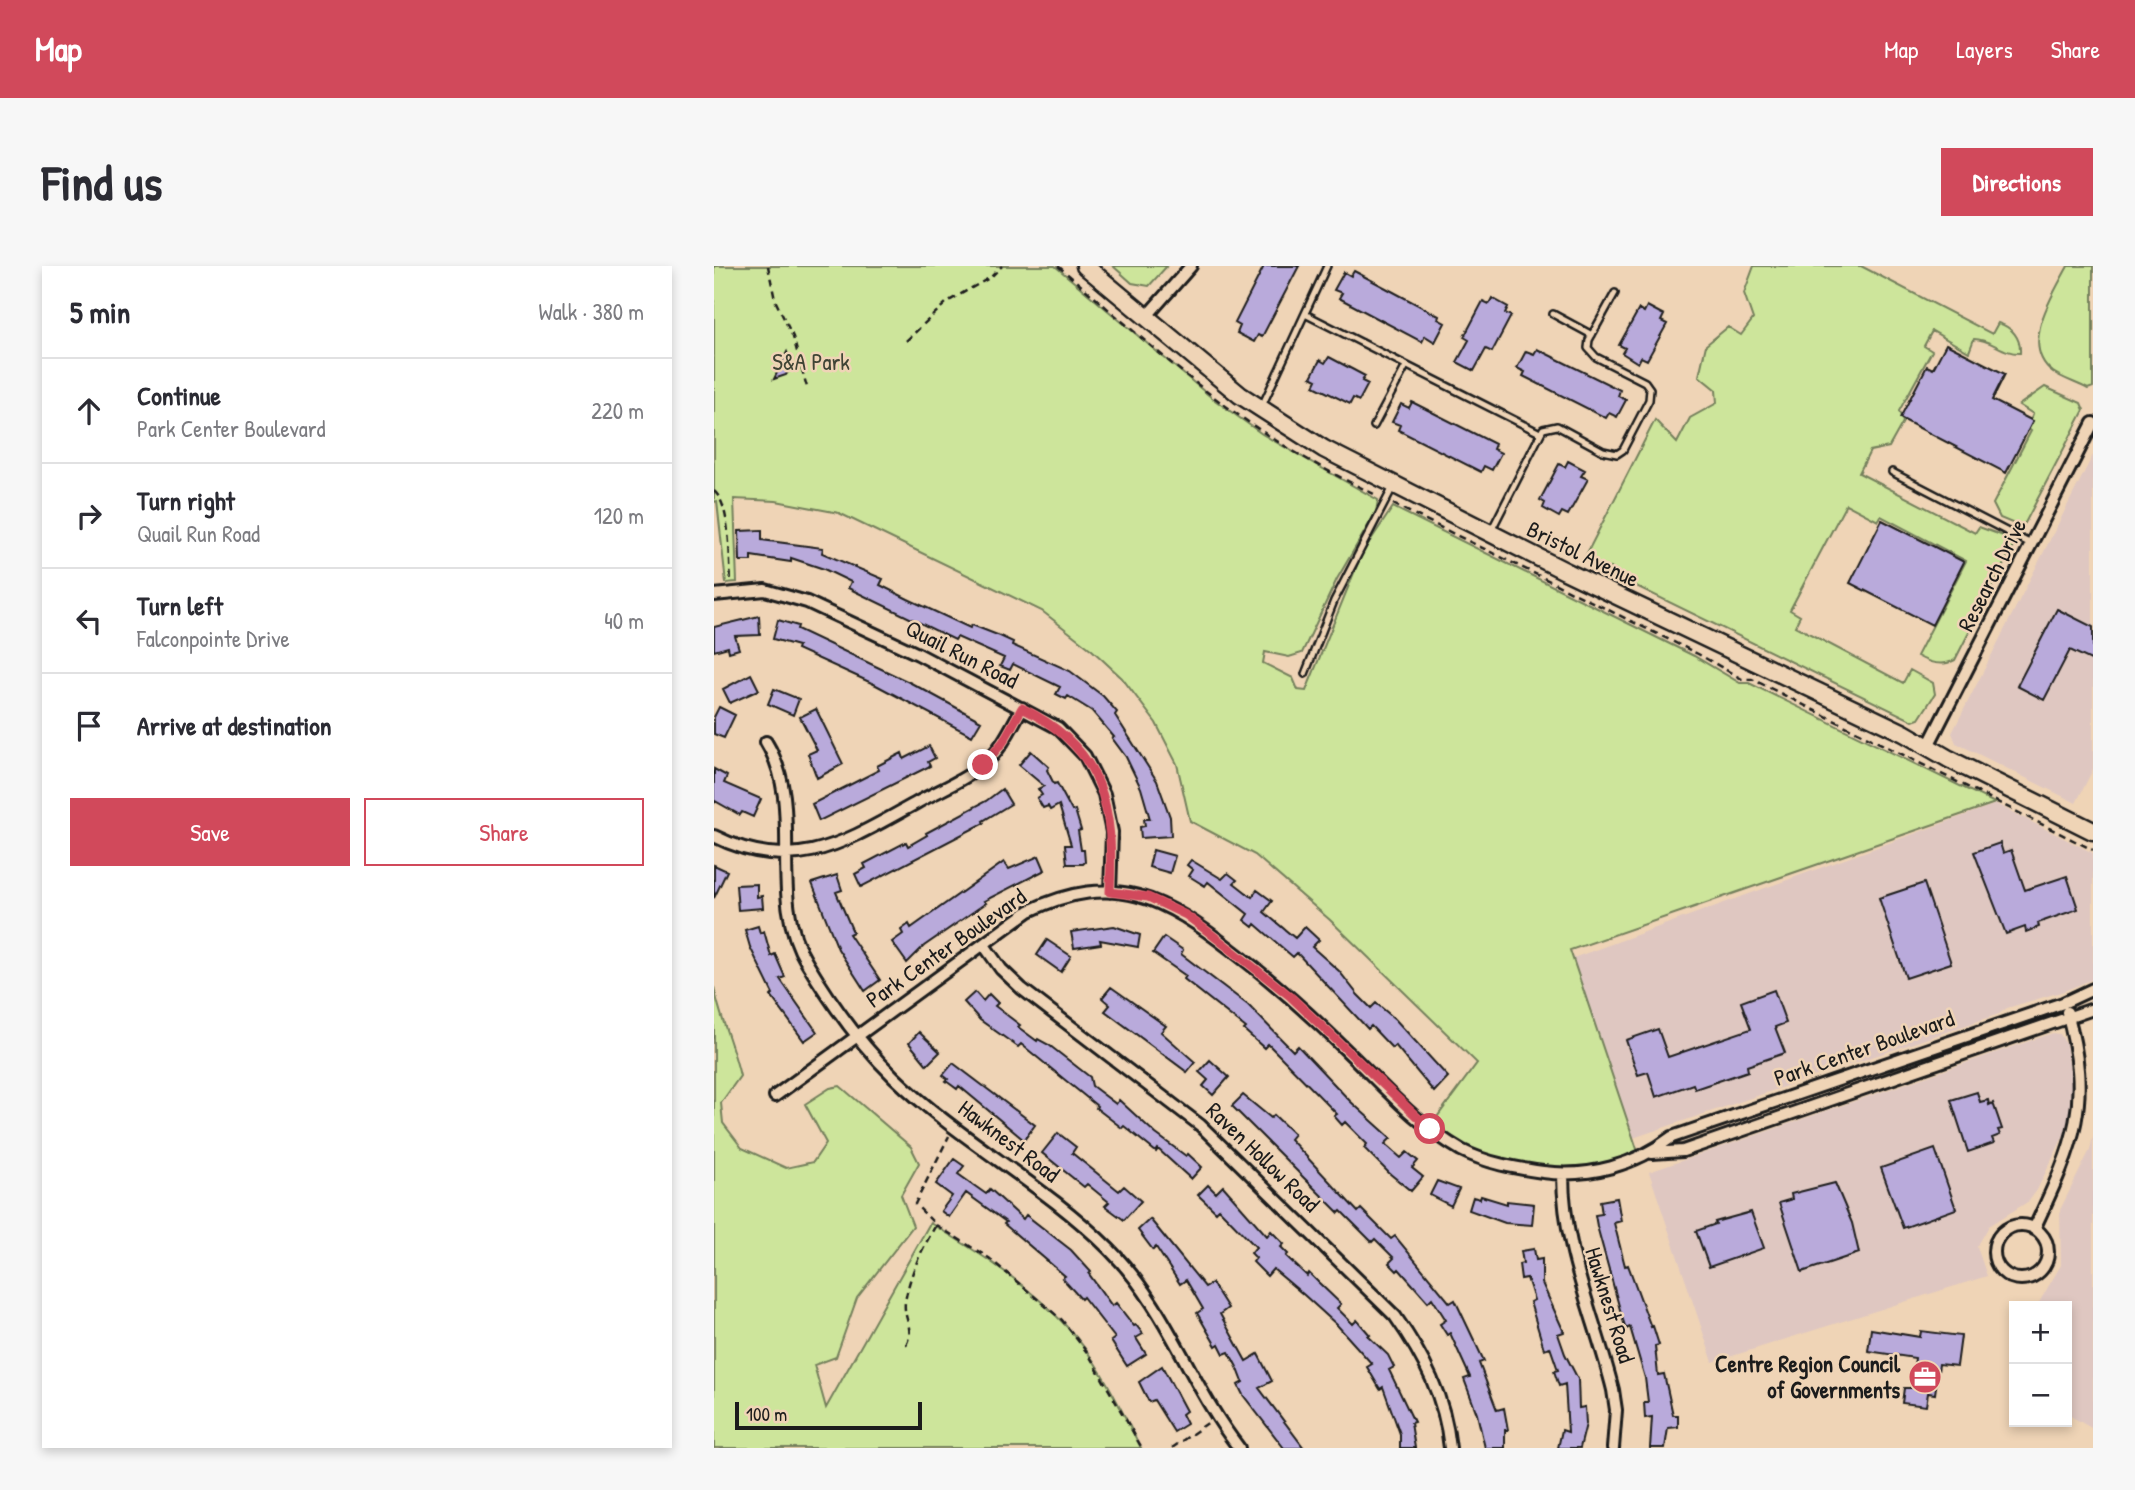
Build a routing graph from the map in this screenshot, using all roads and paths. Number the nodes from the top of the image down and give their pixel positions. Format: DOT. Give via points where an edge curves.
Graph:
graph roads {
  1 [pos="768,266"];
  2 [pos="1002,266"];
  3 [pos="1085,266"];
  4 [pos="1191,266"];
  5 [pos="1327,266"];
  6 [pos="1615,293"];
  7 [pos="1305,314"];
  8 [pos="1553,314"];
  9 [pos="1146,317"];
  10 [pos="1591,335"];
  11 [pos="906,341"];
  12 [pos="1406,366"];
  13 [pos="808,391"];
  14 [pos="1260,410"];
  15 [pos="2093,423"];
  16 [pos="1374,426"];
  17 [pos="1540,433"];
  18 [pos="1892,472"];
  19 [pos="1394,486"];
  20 [pos="714,491"];
  21 [pos="1489,534"];
  22 [pos="2031,544"];
  23 [pos="731,581"];
  24 [pos="714,594"];
  25 [pos="1698,654"];
  26 [pos="1305,674"];
  27 [pos="1022,708"];
  28 [pos="766,742"];
  29 [pos="1927,746"];
  30 [pos="2093,831"];
  31 [pos="714,836"];
  32 [pos="2093,850"];
  33 [pos="786,856"];
  34 [pos="1110,892"];
  35 [pos="984,944"];
  36 [pos="2093,989"];
  37 [pos="2063,1003"];
  38 [pos="2093,1009"];
  39 [pos="2069,1018"];
  40 [pos="859,1036"];
  41 [pos="775,1096"];
  42 [pos="951,1133"];
  43 [pos="1652,1153"];
  44 [pos="1563,1174"];
  45 [pos="936,1225"];
  46 [pos="2034,1229"];
  47 [pos="909,1319"];
  48 [pos="916,1319"];
  49 [pos="906,1345"];
  50 [pos="1212,1420"];
  51 [pos="1142,1448"];
  52 [pos="1172,1448"];
  53 [pos="1239,1448"];
  54 [pos="1450,1448"];
  55 [pos="1613,1448"];
  1 -- 13 [label="path" via="775,300 793,337"];
  2 -- 11 [label="path" via="947,302"];
  3 -- 9 [label="street, Bristol Avenue"];
  4 -- 9 [label="street"];
  5 -- 7 [label="lane"];
  6 -- 10 [label="lane"];
  7 -- 12 [label="lane"];
  7 -- 14 [label="lane"];
  8 -- 10 [label="lane"];
  9 -- 14 [label="street, Bristol Avenue"];
  10 -- 17 [label="lane" via="1588,345 1592,354 1641,379 1650,389 1649,400 1623,450 1609,453 1557,426"];
  12 -- 16 [label="lane"];
  12 -- 17 [label="lane"];
  14 -- 19 [label="street, Bristol Avenue"];
  15 -- 22 [label="street, Research Drive"];
  17 -- 21 [label="lane"];
  18 -- 22 [label="lane"];
  19 -- 21 [label="street, Bristol Avenue"];
  19 -- 26 [label="lane" via="1334,601"];
  20 -- 23 [label="path" via="724,509"];
  21 -- 29 [label="street, Bristol Avenue"];
  22 -- 29 [label="street, Research Drive"];
  24 -- 27 [label="street, Quail Run Road" via="751,589 799,598"];
  25 -- 32 [label="path"];
  27 -- 33 [label="street" via="996,751 972,773 844,842"];
  27 -- 34 [label="street, Quail Run Road" via="1067,737 1099,781 1112,832"];
  28 -- 33 [label="street, Hawknest Road" via="782,777"];
  29 -- 30 [label="street, Bristol Avenue"];
  31 -- 33 [label="street" via="747,849"];
  33 -- 40 [label="street, Hawknest Road" via="789,914 799,945"];
  34 -- 35 [label="street, Park Center Boulevard" via="1055,899"];
  34 -- 44 [label="street, Park Center Boulevard" via="1148,897 1186,915 1290,996 1413,1115 1458,1148 1502,1164"];
  35 -- 40 [label="street, Park Center Boulevard"];
  35 -- 54 [label="street, Raven Hollow Road" via="1022,989 1200,1125 1387,1308 1427,1366 1442,1406"];
  36 -- 37 [label="street, Park Center Boulevard"];
  37 -- 39 [label="street"];
  37 -- 43 [label="street, Park Center Boulevard" via="1672,1136"];
  38 -- 39 [label="street, Park Center Boulevard"];
  39 -- 43 [label="street, Park Center Boulevard" via="1683,1151"];
  39 -- 46 [label="street" via="2083,1065 2083,1118"];
  40 -- 41 [label="street, Park Center Boulevard"];
  40 -- 53 [label="street, Hawknest Road" via="908,1090 1064,1209 1116,1257 1163,1317"];
  42 -- 45 [label="path" via="915,1205"];
  43 -- 44 [label="street, Park Center Boulevard" via="1614,1167"];
  44 -- 55 [label="street, Hawknest Road" via="1565,1224 1574,1265 1613,1390"];
  45 -- 47 [label="path" via="912,1271 905,1309"];
  45 -- 51 [label="path" via="989,1258 1062,1320 1094,1363"];
  46 -- 46 [label="street" via="2013,1227 1997,1241 1995,1260 2006,1274 2029,1278 2043,1266 2047,1249"];
  47 -- 48 [label="path"];
  47 -- 49 [label="path"];
  50 -- 52 [label="path"];
}
